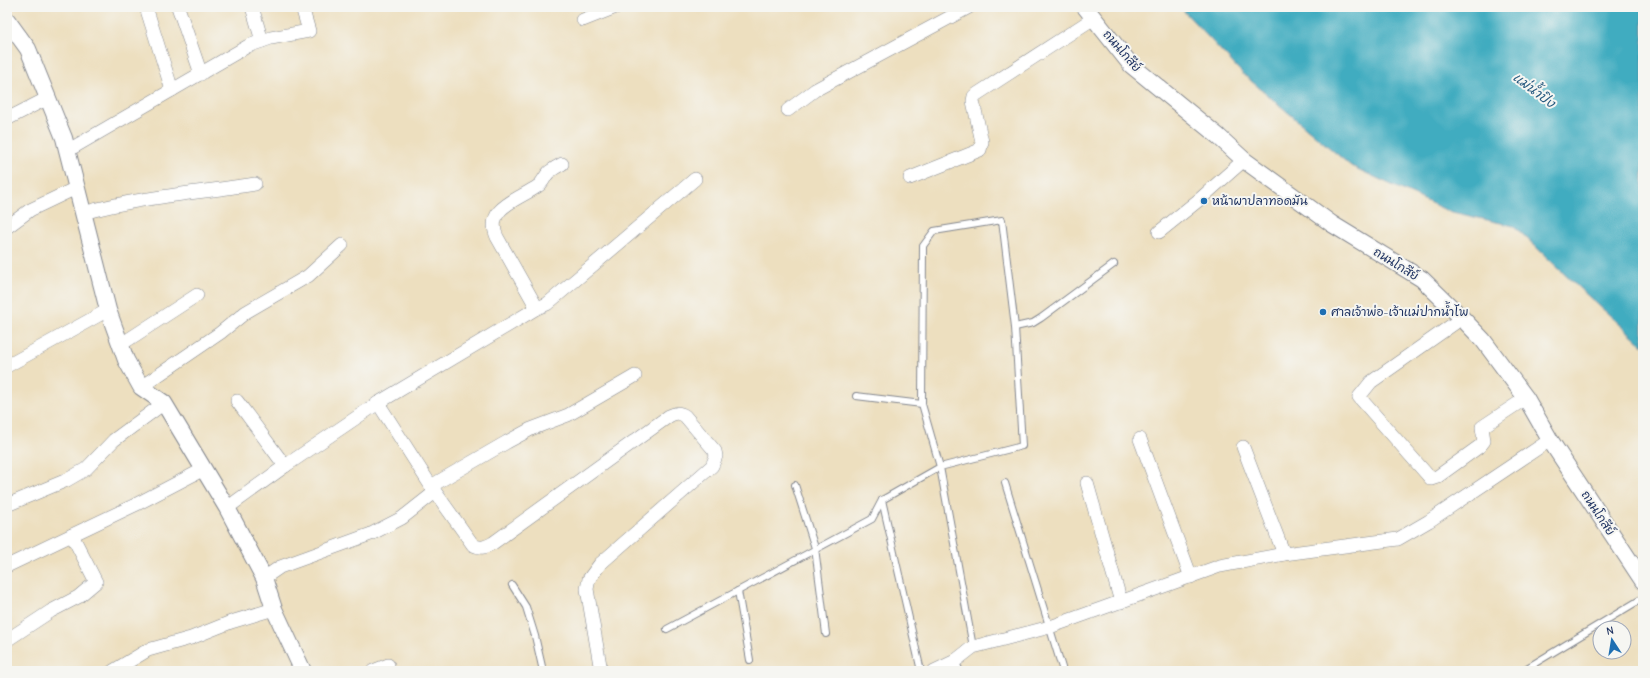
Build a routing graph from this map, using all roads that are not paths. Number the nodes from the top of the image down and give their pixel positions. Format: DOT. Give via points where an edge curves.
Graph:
graph roads {
  1 [pos="146,7"];
  2 [pos="178,7"];
  3 [pos="252,7"];
  4 [pos="302,7"];
  5 [pos="616,7"];
  6 [pos="969,7"];
  7 [pos="1090,12"];
  8 [pos="584,20"];
  9 [pos="10,29"];
  10 [pos="262,41"];
  11 [pos="201,74"];
  12 [pos="172,90"];
  13 [pos="48,98"];
  14 [pos="788,110"];
  15 [pos="7,119"];
  16 [pos="67,151"];
  17 [pos="1244,160"];
  18 [pos="562,164"];
  19 [pos="910,178"];
  20 [pos="695,179"];
  21 [pos="254,184"];
  22 [pos="76,188"];
  23 [pos="82,213"];
  24 [pos="7,227"];
  25 [pos="1159,232"];
  26 [pos="342,245"];
  27 [pos="1114,264"];
  28 [pos="197,294"];
  29 [pos="537,308"];
  30 [pos="108,310"];
  31 [pos="1462,318"];
  32 [pos="1015,327"];
  33 [pos="120,345"];
  34 [pos="7,366"];
  35 [pos="635,376"];
  36 [pos="141,387"];
  37 [pos="856,396"];
  38 [pos="1526,398"];
  39 [pos="237,401"];
  40 [pos="164,403"];
  41 [pos="378,403"];
  42 [pos="922,404"];
  43 [pos="1140,439"];
  44 [pos="1550,440"];
  45 [pos="1243,448"];
  46 [pos="285,466"];
  47 [pos="940,467"];
  48 [pos="204,469"];
  49 [pos="1005,482"];
  50 [pos="1087,483"];
  51 [pos="795,485"];
  52 [pos="433,489"];
  53 [pos="882,500"];
  54 [pos="7,505"];
  55 [pos="227,508"];
  56 [pos="72,534"];
  57 [pos="816,548"];
  58 [pos="1284,554"];
  59 [pos="7,566"];
  60 [pos="1191,577"];
  61 [pos="264,578"];
  62 [pos="1643,581"];
  63 [pos="512,585"];
  64 [pos="738,591"];
  65 [pos="1643,598"];
  66 [pos="1121,602"];
  67 [pos="274,609"];
  68 [pos="1050,628"];
  69 [pos="667,629"];
  70 [pos="826,634"];
  71 [pos="7,640"];
  72 [pos="974,647"];
  73 [pos="750,660"];
  74 [pos="388,665"];
  75 [pos="958,666"];
  76 [pos="113,671"];
  77 [pos="303,671"];
  78 [pos="374,671"];
  79 [pos="543,671"];
  80 [pos="601,671"];
  81 [pos="921,671"];
  82 [pos="934,671"];
  83 [pos="1063,671"];
  84 [pos="1522,671"];
  1 -- 12 [label="street"];
  2 -- 11 [label="street"];
  3 -- 10 [label="street"];
  4 -- 10 [label="street" via="309,31"];
  5 -- 8 [label="street"];
  6 -- 14 [label="street" via="815,90"];
  7 -- 17 [label="street, ถนนโกสีย์" via="1131,65"];
  7 -- 19 [label="street" via="974,96 972,101 982,142 980,150"];
  9 -- 13 [label="street" via="28,49"];
  10 -- 11 [label="street" via="248,46"];
  11 -- 12 [label="street"];
  12 -- 16 [label="street"];
  13 -- 15 [label="street"];
  13 -- 16 [label="street"];
  16 -- 22 [label="street"];
  17 -- 25 [label="street"];
  17 -- 31 [label="street, ถนนโกสีย์" via="1332,224 1422,279"];
  18 -- 29 [label="street" via="550,172 539,186 497,212 494,220 497,237"];
  20 -- 29 [label="street" via="547,304"];
  21 -- 23 [label="street" via="148,198"];
  22 -- 23 [label="street"];
  22 -- 24 [label="street" via="30,210"];
  23 -- 30 [label="street"];
  26 -- 36 [label="street" via="308,276 246,312"];
  27 -- 32 [label="lane" via="1042,318"];
  28 -- 33 [label="street"];
  29 -- 41 [label="street"];
  30 -- 33 [label="street"];
  30 -- 34 [label="street"];
  31 -- 38 [label="street, ถนนโกสีย์" via="1483,340"];
  31 -- 38 [label="street" via="1371,382 1359,397 1431,479 1480,446 1484,441 1482,427"];
  32 -- 42 [label="lane" via="1002,220 934,231 923,246"];
  32 -- 47 [label="lane" via="1022,446"];
  33 -- 36 [label="street"];
  35 -- 52 [label="street" via="568,414 525,432"];
  36 -- 40 [label="street"];
  37 -- 42 [label="lane"];
  38 -- 44 [label="street, ถนนโกสีย์"];
  39 -- 46 [label="street"];
  40 -- 48 [label="street"];
  40 -- 54 [label="street" via="114,440 86,469 67,480"];
  41 -- 46 [label="street"];
  41 -- 52 [label="street"];
  42 -- 47 [label="lane"];
  43 -- 60 [label="street"];
  44 -- 58 [label="street" via="1398,539"];
  44 -- 62 [label="street, ถนนโกสีย์"];
  45 -- 58 [label="street"];
  46 -- 55 [label="street"];
  47 -- 53 [label="lane"];
  47 -- 72 [label="lane"];
  48 -- 55 [label="street"];
  48 -- 56 [label="street"];
  49 -- 68 [label="lane"];
  50 -- 66 [label="street"];
  51 -- 57 [label="lane"];
  52 -- 61 [label="street" via="402,518 371,534 280,567"];
  52 -- 80 [label="street" via="473,545 479,548 487,546 669,416 676,413 685,416 715,451 715,461 600,564 588,579 587,589"];
  53 -- 57 [label="lane" via="872,519"];
  53 -- 81 [label="lane"];
  55 -- 61 [label="street"];
  56 -- 59 [label="street"];
  56 -- 71 [label="street" via="96,582 78,597 51,611"];
  57 -- 64 [label="lane"];
  57 -- 70 [label="lane"];
  58 -- 60 [label="street" via="1220,566"];
  60 -- 66 [label="street"];
  61 -- 67 [label="street"];
  63 -- 79 [label="lane" via="526,607"];
  64 -- 69 [label="lane"];
  64 -- 73 [label="lane"];
  65 -- 84 [label="lane"];
  66 -- 68 [label="street"];
  67 -- 76 [label="street" via="148,650"];
  67 -- 77 [label="street"];
  68 -- 72 [label="street"];
  68 -- 83 [label="lane"];
  72 -- 75 [label="street"];
  74 -- 78 [label="street"];
  75 -- 82 [label="street"];
}
